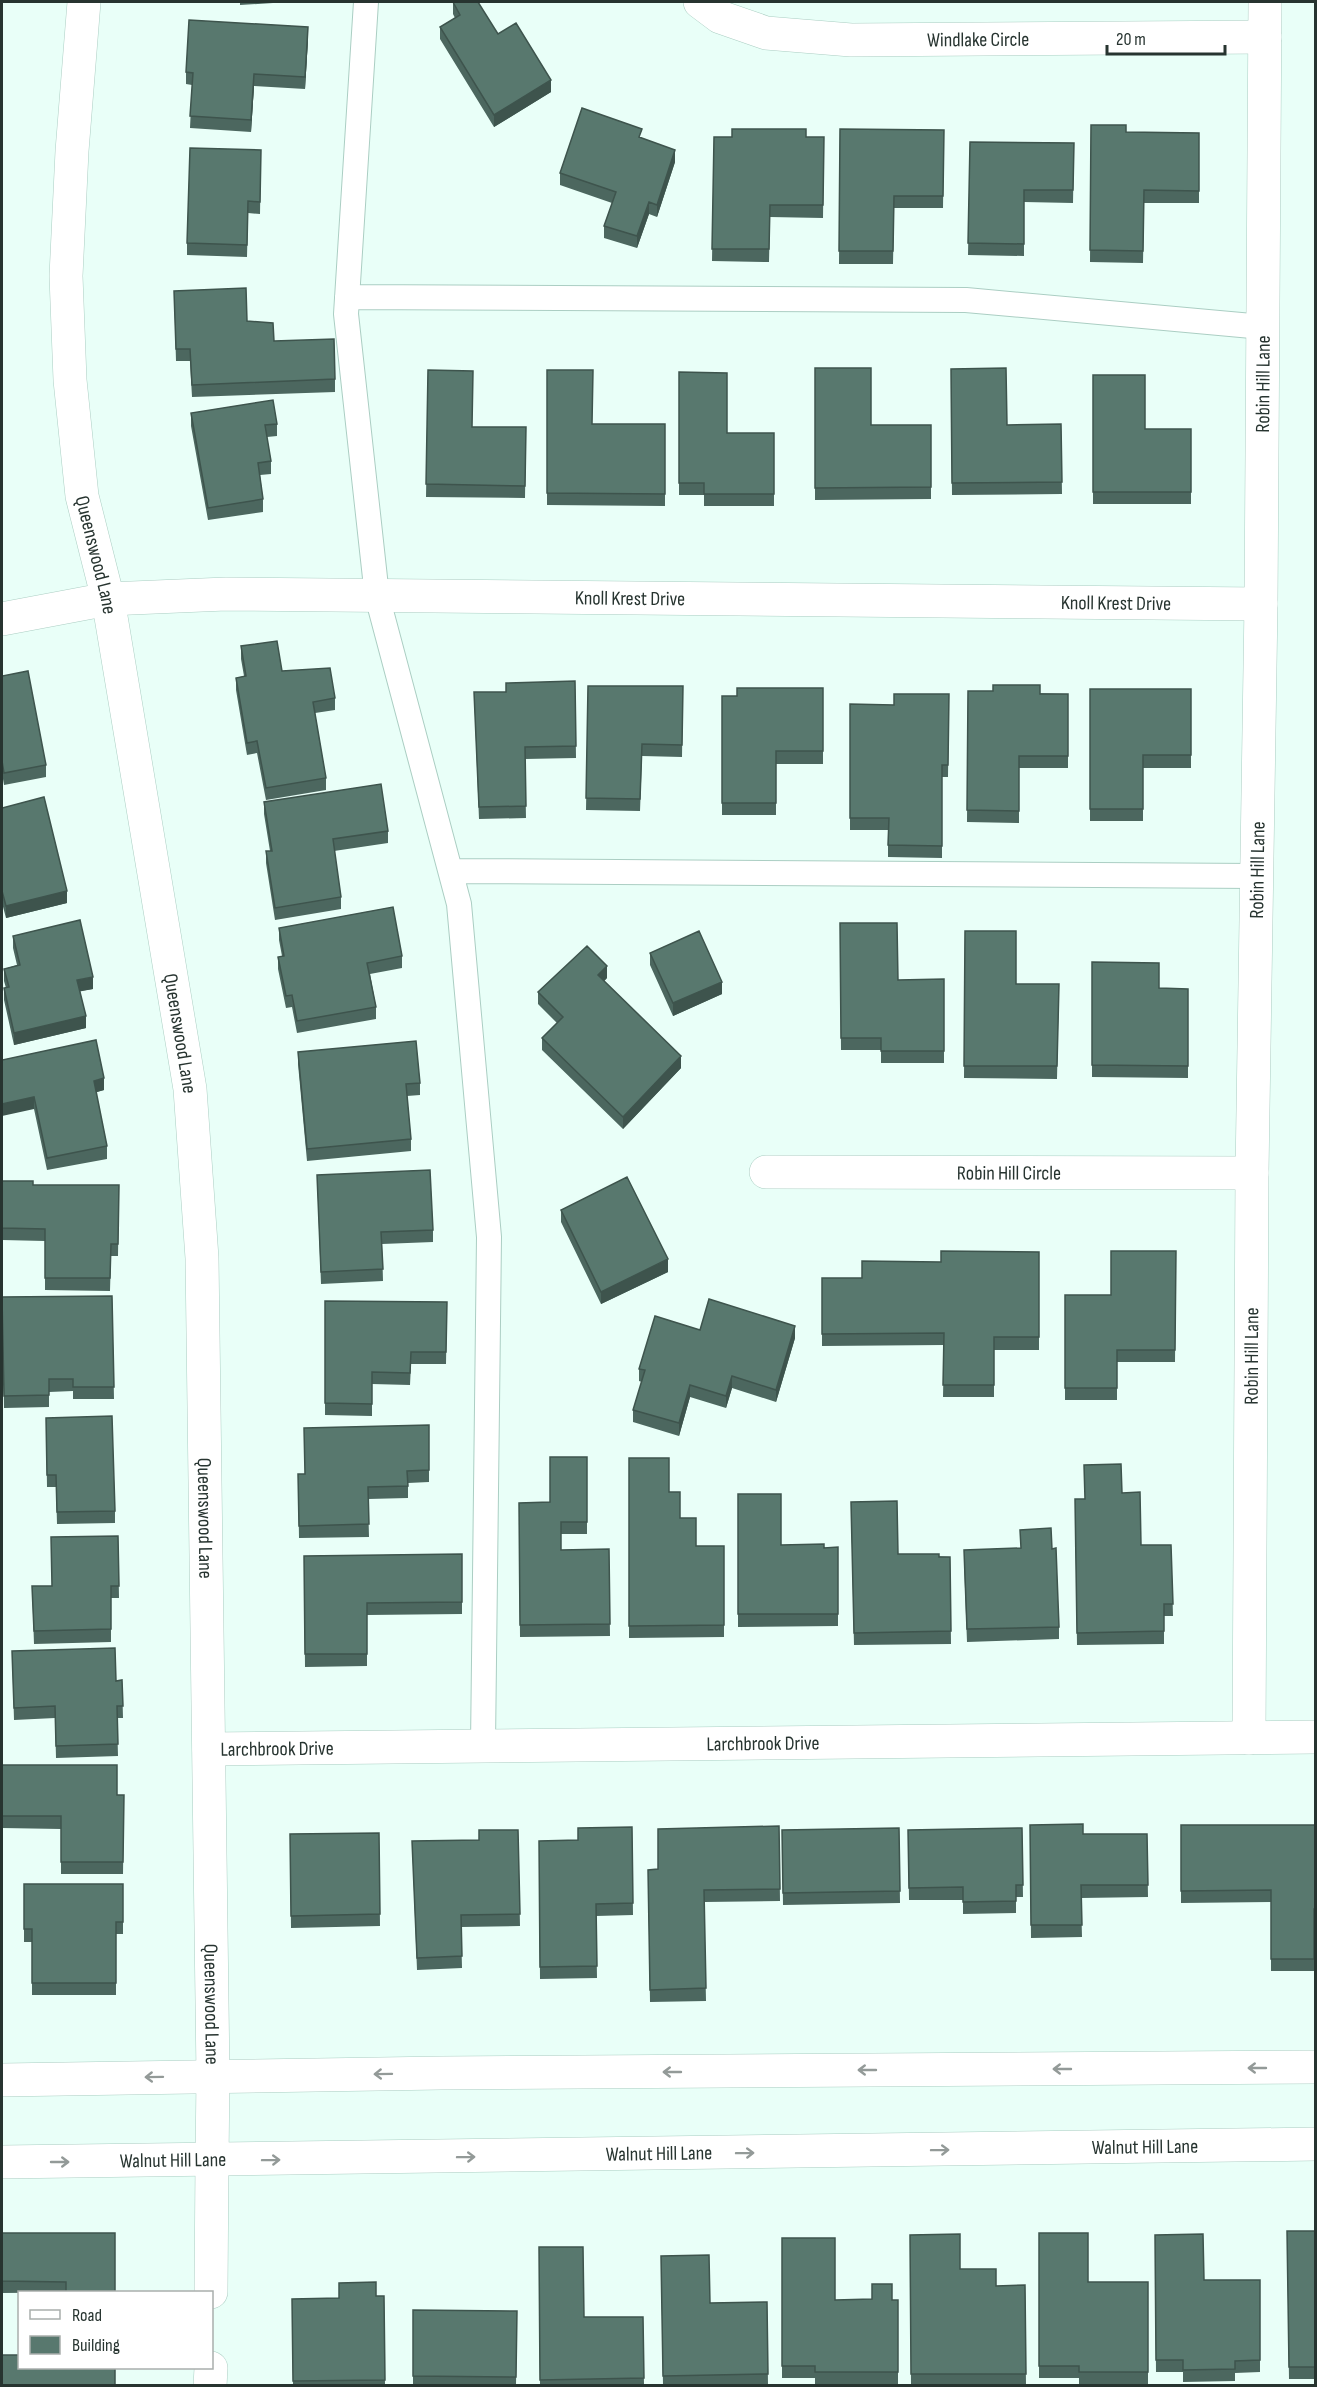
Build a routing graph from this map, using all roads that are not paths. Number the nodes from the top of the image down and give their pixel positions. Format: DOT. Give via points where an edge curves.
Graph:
graph roads {
  1 [pos="84,2"];
  2 [pos="366,2"];
  3 [pos="700,2"];
  4 [pos="1265,2"];
  5 [pos="1265,37"];
  6 [pos="347,297"];
  7 [pos="1263,327"];
  8 [pos="377,596"];
  9 [pos="108,599"];
  10 [pos="1261,604"];
  11 [pos="2,619"];
  12 [pos="450,871"];
  13 [pos="1257,876"];
  14 [pos="766,1172"];
  15 [pos="1252,1173"];
  16 [pos="1316,1737"];
  17 [pos="1249,1738"];
  18 [pos="483,1745"];
  19 [pos="209,1749"];
  20 [pos="1316,2067"];
  21 [pos="213,2076"];
  22 [pos="2,2080"];
  23 [pos="1316,2144"];
  24 [pos="212,2161"];
  25 [pos="2,2162"];
  26 [pos="211,2291"];
  27 [pos="211,2369"];
  28 [pos="210,2385"];
  1 -- 9 [label="street, Queenswood Lane" via="66,276 70,380 82,496"];
  2 -- 6 [label="lane"];
  3 -- 5 [label="street, Windlake Circle" via="720,17 766,33 851,40"];
  4 -- 5 [label="street, Robin Hill Lane"];
  5 -- 7 [label="street, Robin Hill Lane"];
  6 -- 7 [label="lane" via="966,300"];
  6 -- 8 [label="lane"];
  7 -- 10 [label="street, Robin Hill Lane"];
  8 -- 9 [label="street, Knoll Krest Drive" via="226,594"];
  8 -- 10 [label="street, Knoll Krest Drive"];
  8 -- 12 [label="lane"];
  9 -- 11 [label="street, Knoll Krest Drive"];
  9 -- 19 [label="street, Queenswood Lane" via="190,1089 202,1258"];
  10 -- 13 [label="street, Robin Hill Lane"];
  12 -- 13 [label="lane"];
  12 -- 18 [label="lane" via="459,904 489,1237"];
  13 -- 15 [label="street, Robin Hill Lane"];
  14 -- 15 [label="street, Robin Hill Circle"];
  15 -- 17 [label="street, Robin Hill Lane"];
  16 -- 17 [label="street, Larchbrook Drive"];
  17 -- 18 [label="street, Larchbrook Drive"];
  18 -- 19 [label="street, Larchbrook Drive"];
  19 -- 21 [label="street, Queenswood Lane"];
  20 -- 21 [label="street, one-way"];
  21 -- 22 [label="street, one-way"];
  21 -- 24 [label="street, Queenswood Lane"];
  24 -- 23 [label="street, Walnut Hill Lane, one-way"];
  25 -- 24 [label="street, Walnut Hill Lane, one-way"];
  24 -- 26 [label="street"];
  27 -- 28 [label="street"];
}
